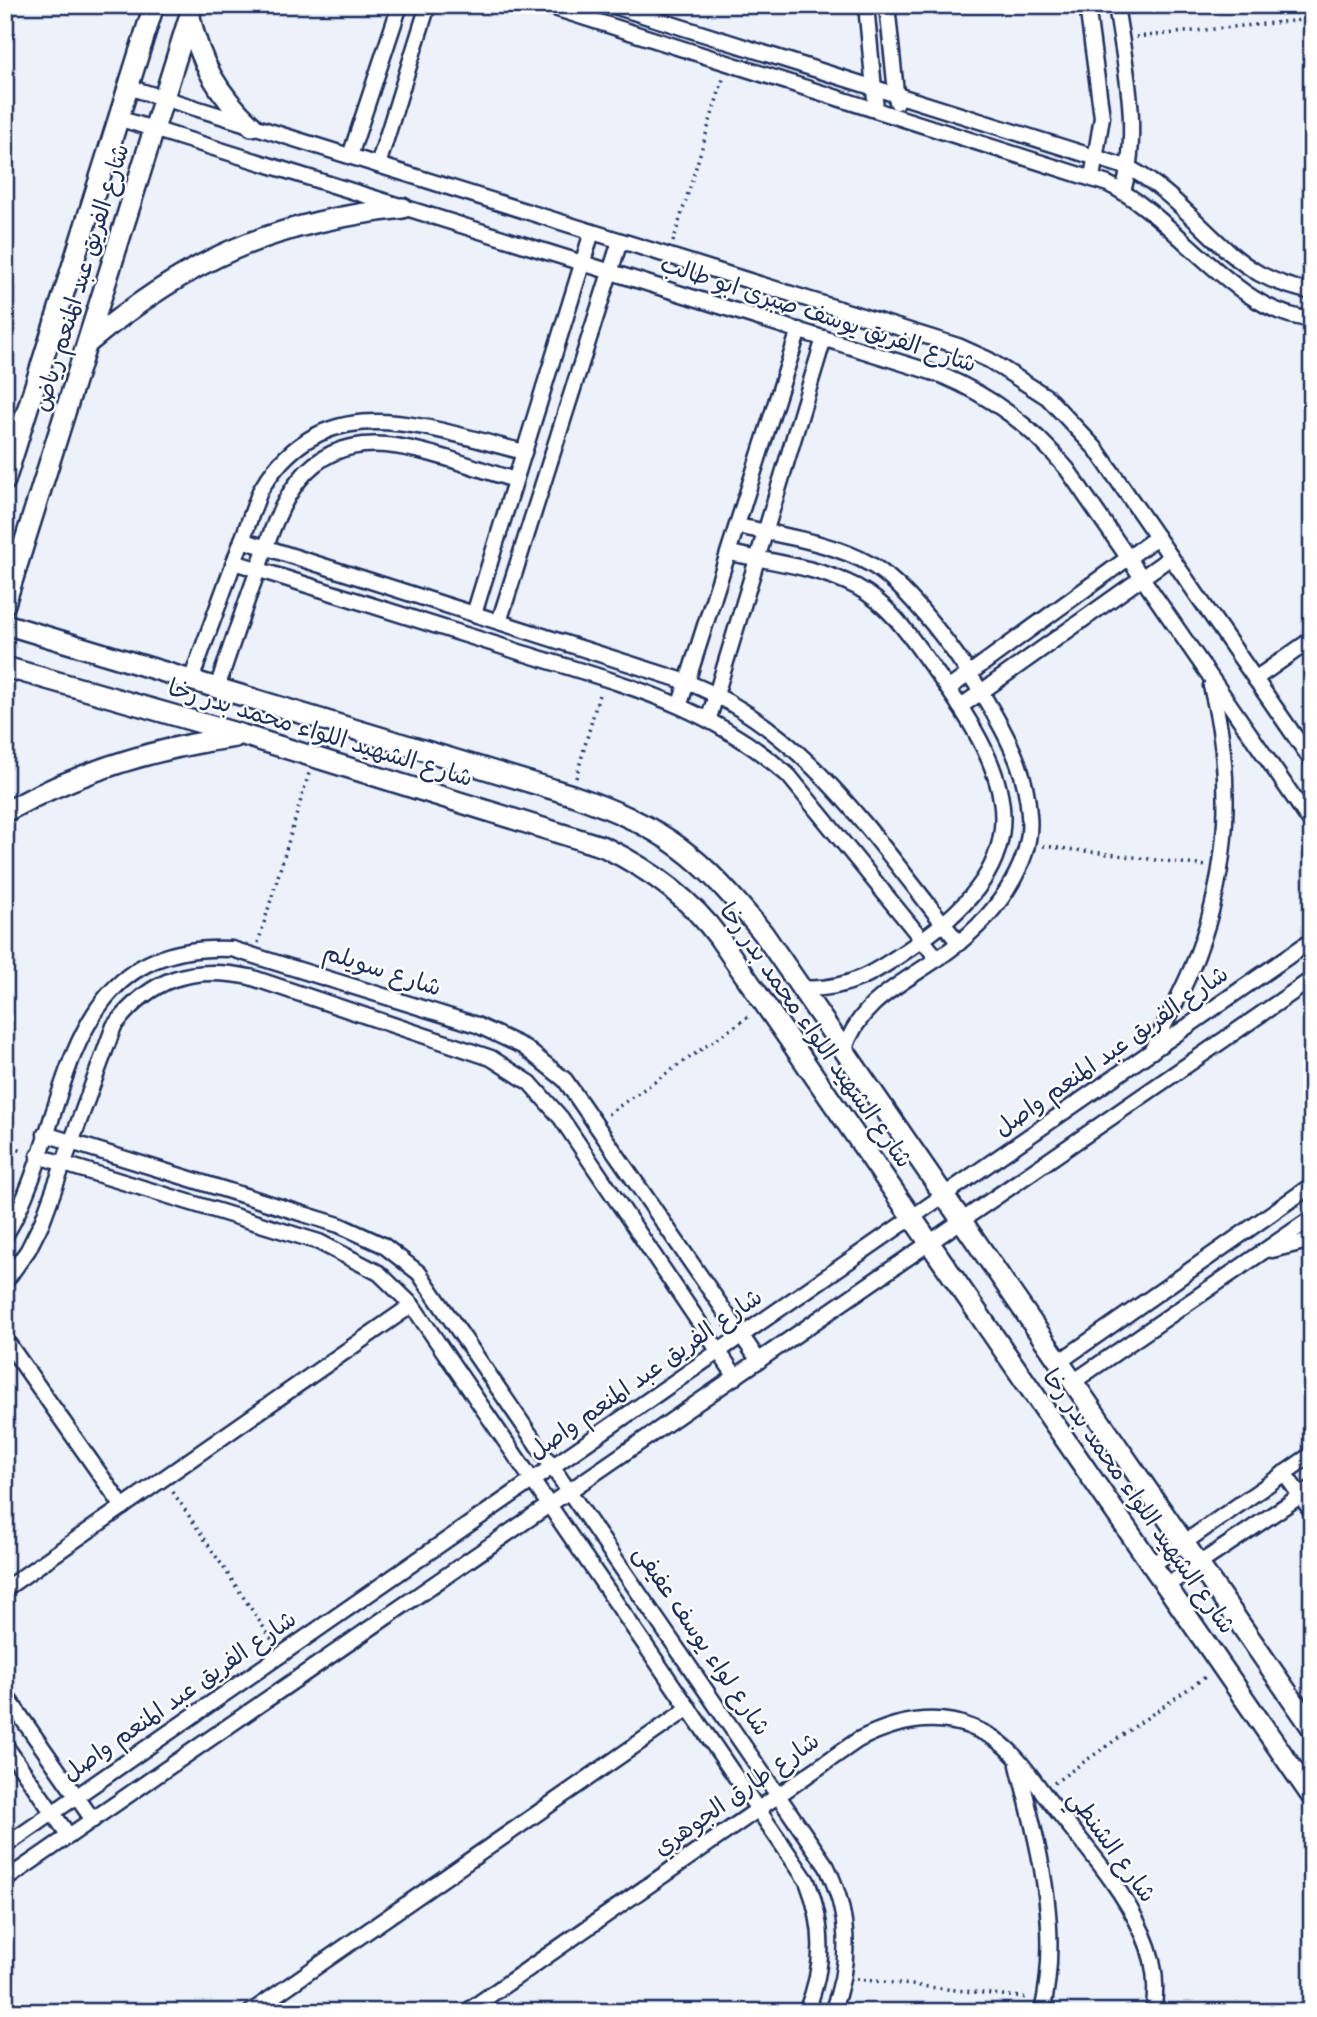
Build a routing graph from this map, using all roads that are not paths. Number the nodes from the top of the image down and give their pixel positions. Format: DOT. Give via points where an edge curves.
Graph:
graph roads {
  1 [pos="154,5"];
  2 [pos="400,5"];
  3 [pos="428,5"];
  4 [pos="545,5"];
  5 [pos="611,5"];
  6 [pos="866,5"];
  7 [pos="887,5"];
  8 [pos="1087,5"];
  9 [pos="1116,5"];
  10 [pos="191,11"];
  11 [pos="128,87"];
  12 [pos="874,87"];
  13 [pos="897,95"];
  14 [pos="164,98"];
  15 [pos="876,110"];
  16 [pos="899,117"];
  17 [pos="118,118"];
  18 [pos="252,126"];
  19 [pos="154,129"];
  20 [pos="350,156"];
  21 [pos="1097,156"];
  22 [pos="378,165"];
  23 [pos="1129,168"];
  24 [pos="1092,178"];
  25 [pos="1123,191"];
  26 [pos="403,208"];
  27 [pos="592,232"];
  28 [pos="620,241"];
  29 [pos="582,263"];
  30 [pos="610,272"];
  31 [pos="1312,292"];
  32 [pos="1312,318"];
  33 [pos="799,330"];
  34 [pos="824,338"];
  35 [pos="87,344"];
  36 [pos="524,452"];
  37 [pos="515,480"];
  38 [pos="5,481"];
  39 [pos="738,526"];
  40 [pos="766,533"];
  41 [pos="1157,537"];
  42 [pos="242,540"];
  43 [pos="265,548"];
  44 [pos="730,553"];
  45 [pos="848,554"];
  46 [pos="1171,557"];
  47 [pos="1129,558"];
  48 [pos="758,559"];
  49 [pos="234,562"];
  50 [pos="258,569"];
  51 [pos="837,578"];
  52 [pos="1142,578"];
  53 [pos="5,604"];
  54 [pos="916,604"];
  55 [pos="474,614"];
  56 [pos="897,620"];
  57 [pos="499,622"];
  58 [pos="5,624"];
  59 [pos="1312,639"];
  60 [pos="5,667"];
  61 [pos="1209,674"];
  62 [pos="968,675"];
  63 [pos="1255,679"];
  64 [pos="191,680"];
  65 [pos="687,682"];
  66 [pos="217,688"];
  67 [pos="948,689"];
  68 [pos="980,693"];
  69 [pos="717,694"];
  70 [pos="680,704"];
  71 [pos="960,707"];
  72 [pos="709,718"];
  73 [pos="243,736"];
  74 [pos="1312,761"];
  75 [pos="5,812"];
  76 [pos="1312,824"];
  77 [pos="944,924"];
  78 [pos="923,940"];
  79 [pos="1312,940"];
  80 [pos="959,943"];
  81 [pos="937,958"];
  82 [pos="1312,979"];
  83 [pos="801,988"];
  84 [pos="844,1051"];
  85 [pos="1150,1054"];
  86 [pos="45,1134"];
  87 [pos="70,1142"];
  88 [pos="38,1156"];
  89 [pos="63,1164"];
  90 [pos="1312,1185"];
  91 [pos="944,1196"];
  92 [pos="913,1218"];
  93 [pos="1312,1218"];
  94 [pos="961,1221"];
  95 [pos="5,1236"];
  96 [pos="1312,1240"];
  97 [pos="929,1243"];
  98 [pos="1260,1253"];
  99 [pos="5,1282"];
  100 [pos="412,1305"];
  101 [pos="742,1336"];
  102 [pos="5,1339"];
  103 [pos="719,1352"];
  104 [pos="759,1361"];
  105 [pos="1059,1362"];
  106 [pos="736,1377"];
  107 [pos="1073,1382"];
  108 [pos="1309,1461"];
  109 [pos="554,1466"];
  110 [pos="1284,1473"];
  111 [pos="533,1480"];
  112 [pos="570,1491"];
  113 [pos="1306,1491"];
  114 [pos="550,1505"];
  115 [pos="123,1507"];
  116 [pos="1312,1512"];
  117 [pos="1184,1543"];
  118 [pos="1199,1564"];
  119 [pos="1152,1565"];
  120 [pos="1166,1586"];
  121 [pos="5,1589"];
  122 [pos="5,1694"];
  123 [pos="689,1708"];
  124 [pos="1312,1728"];
  125 [pos="5,1745"];
  126 [pos="1017,1760"];
  127 [pos="1042,1791"];
  128 [pos="778,1794"];
  129 [pos="77,1796"];
  130 [pos="1312,1797"];
  131 [pos="758,1808"];
  132 [pos="53,1812"];
  133 [pos="93,1820"];
  134 [pos="69,1836"];
  135 [pos="5,1846"];
  136 [pos="5,1881"];
  137 [pos="1043,2006"];
  138 [pos="251,2012"];
  139 [pos="466,2012"];
  140 [pos="806,2012"];
  141 [pos="832,2012"];
  142 [pos="1153,2012"];
  1 -- 11 [label="street, شارع الفريق عبد المنعم رياض"];
  2 -- 20 [label="street"];
  3 -- 22 [label="street"];
  4 -- 15 [label="street"];
  5 -- 12 [label="street"];
  6 -- 12 [label="street"];
  7 -- 13 [label="street"];
  8 -- 21 [label="street" via="1101,97"];
  9 -- 23 [label="street" via="1131,118"];
  10 -- 14 [label="street, شارع الفريق عبد المنعم رياض"];
  10 -- 18 [label="street" via="197,48 210,78"];
  11 -- 14 [label="street, شارع الفريق يوسف صبرى ابو طالب"];
  11 -- 17 [label="street, شارع الفريق عبد المنعم رياض"];
  12 -- 13 [label="street"];
  12 -- 15 [label="street"];
  13 -- 16 [label="street"];
  13 -- 21 [label="street"];
  14 -- 18 [label="street, شارع الفريق يوسف صبرى ابو طالب"];
  14 -- 19 [label="street, شارع الفريق عبد المنعم رياض"];
  15 -- 16 [label="street"];
  16 -- 24 [label="street"];
  17 -- 19 [label="street, شارع الفريق يوسف صبرى ابو طالب"];
  17 -- 38 [label="street, شارع الفريق عبد المنعم رياض"];
  18 -- 20 [label="street, شارع الفريق يوسف صبرى ابو طالب"];
  19 -- 26 [label="street, شارع الفريق يوسف صبرى ابو طالب"];
  19 -- 35 [label="street, شارع الفريق عبد المنعم رياض"];
  20 -- 22 [label="street, شارع الفريق يوسف صبرى ابو طالب"];
  21 -- 23 [label="street"];
  21 -- 24 [label="street"];
  22 -- 27 [label="street, شارع الفريق يوسف صبرى ابو طالب"];
  23 -- 25 [label="street"];
  23 -- 31 [label="street" via="1168,193 1258,273 1284,286"];
  24 -- 25 [label="street"];
  25 -- 32 [label="street" via="1156,213 1242,292 1273,309"];
  26 -- 29 [label="street, شارع الفريق يوسف صبرى ابو طالب"];
  26 -- 35 [label="street" via="333,217 233,248 171,280"];
  27 -- 28 [label="street, شارع الفريق يوسف صبرى ابو طالب"];
  27 -- 29 [label="street"];
  28 -- 30 [label="street"];
  28 -- 41 [label="street, شارع الفريق يوسف صبرى ابو طالب" via="958,346 1019,377 1072,421"];
  29 -- 30 [label="street, شارع الفريق يوسف صبرى ابو طالب"];
  29 -- 36 [label="street"];
  30 -- 33 [label="street, شارع الفريق يوسف صبرى ابو طالب"];
  30 -- 57 [label="street"];
  33 -- 34 [label="street, شارع الفريق يوسف صبرى ابو طالب"];
  33 -- 39 [label="street"];
  34 -- 40 [label="street"];
  34 -- 47 [label="street, شارع الفريق يوسف صبرى ابو طالب" via="941,375 998,403 1047,444"];
  35 -- 53 [label="street, شارع الفريق عبد المنعم رياض"];
  36 -- 37 [label="street"];
  36 -- 42 [label="street" via="397,421 373,419 328,429 298,446 272,469"];
  37 -- 43 [label="street" via="386,445 342,450 305,473 290,489"];
  37 -- 55 [label="street"];
  39 -- 40 [label="street"];
  39 -- 44 [label="street"];
  40 -- 45 [label="street"];
  40 -- 48 [label="street"];
  41 -- 46 [label="street, شارع الفريق يوسف صبرى ابو طالب"];
  41 -- 47 [label="street"];
  42 -- 43 [label="street"];
  42 -- 49 [label="street"];
  43 -- 50 [label="street"];
  43 -- 55 [label="street"];
  44 -- 48 [label="street"];
  44 -- 65 [label="street"];
  45 -- 51 [label="street"];
  45 -- 54 [label="street" via="872,565"];
  46 -- 52 [label="street"];
  46 -- 63 [label="street, شارع الفريق يوسف صبرى ابو طالب"];
  47 -- 52 [label="street, شارع الفريق يوسف صبرى ابو طالب"];
  47 -- 62 [label="street"];
  48 -- 51 [label="street"];
  48 -- 69 [label="street"];
  49 -- 50 [label="street"];
  49 -- 64 [label="street"];
  50 -- 66 [label="street"];
  50 -- 70 [label="street"];
  51 -- 56 [label="street" via="869,595"];
  52 -- 61 [label="street, شارع الفريق يوسف صبرى ابو طالب"];
  52 -- 68 [label="street"];
  54 -- 56 [label="street"];
  54 -- 62 [label="street"];
  55 -- 57 [label="street"];
  56 -- 67 [label="street"];
  57 -- 65 [label="street"];
  58 -- 64 [label="street, شارع الشهيد اللواء محمد بدر رخا"];
  59 -- 63 [label="street"];
  60 -- 73 [label="street, شارع الشهيد اللواء محمد بدر رخا"];
  61 -- 76 [label="street, شارع الفريق يوسف صبرى ابو طالب"];
  61 -- 85 [label="street" via="1226,764 1221,868 1197,957"];
  62 -- 67 [label="street"];
  62 -- 68 [label="street"];
  63 -- 74 [label="street, شارع الفريق يوسف صبرى ابو طالب"];
  64 -- 66 [label="street, شارع الشهيد اللواء محمد بدر رخا"];
  65 -- 69 [label="street"];
  65 -- 70 [label="street"];
  66 -- 83 [label="street, شارع الشهيد اللواء محمد بدر رخا" via="572,795 648,825 704,866 763,933"];
  67 -- 71 [label="street"];
  68 -- 71 [label="street"];
  68 -- 80 [label="street" via="1018,763 1030,817 1019,869 985,919"];
  69 -- 72 [label="street"];
  69 -- 77 [label="street" via="767,724 811,763"];
  70 -- 72 [label="street"];
  71 -- 77 [label="street" via="992,769 1003,816 1002,839 981,887"];
  72 -- 78 [label="street" via="789,776"];
  73 -- 75 [label="street" via="145,754 63,783"];
  73 -- 92 [label="street, شارع الشهيد اللواء محمد بدر رخا" via="571,836 635,862 690,904 713,930"];
  77 -- 78 [label="street"];
  77 -- 80 [label="street"];
  78 -- 81 [label="street"];
  78 -- 83 [label="street" via="859,981 831,988"];
  79 -- 85 [label="street, شارع الفريق عبد المنعم واصل"];
  80 -- 81 [label="street"];
  81 -- 84 [label="street" via="868,1006"];
  82 -- 94 [label="street, شارع الفريق عبد المنعم واصل"];
  83 -- 84 [label="street, شارع الشهيد اللواء محمد بدر رخا"];
  84 -- 91 [label="street, شارع الشهيد اللواء محمد بدر رخا"];
  85 -- 91 [label="street, شارع الفريق عبد المنعم واصل"];
  86 -- 87 [label="street, شارع لواء يوسف عفيفى"];
  86 -- 88 [label="street, شارع سويلم"];
  86 -- 101 [label="street, شارع سويلم" via="82,1032 113,986 136,969 184,950 220,948 255,954 501,1035 546,1063 565,1080 596,1122"];
  87 -- 89 [label="street, شارع سويلم"];
  87 -- 103 [label="street, شارع سويلم" via="104,1048 129,1007 168,980 195,972 223,971 250,977 491,1058 530,1083 568,1127"];
  87 -- 109 [label="street, شارع لواء يوسف عفيفى" via="340,1225 383,1245 419,1273 433,1291"];
  88 -- 89 [label="street, شارع لواء يوسف عفيفى"];
  88 -- 95 [label="street, شارع سويلم"];
  89 -- 99 [label="street, شارع سويلم" via="28,1250"];
  89 -- 100 [label="street, شارع لواء يوسف عفيفى" via="319,1242 379,1273"];
  90 -- 105 [label="street"];
  91 -- 92 [label="street, شارع الفريق عبد المنعم واصل"];
  91 -- 94 [label="street, شارع الشهيد اللواء محمد بدر رخا"];
  92 -- 97 [label="street, شارع الشهيد اللواء محمد بدر رخا"];
  92 -- 101 [label="street, شارع الفريق عبد المنعم واصل"];
  93 -- 98 [label="street"];
  94 -- 97 [label="street, شارع الفريق عبد المنعم واصل"];
  94 -- 105 [label="street, شارع الشهيد اللواء محمد بدر رخا"];
  96 -- 98 [label="street"];
  97 -- 104 [label="street, شارع الفريق عبد المنعم واصل"];
  97 -- 119 [label="street, شارع الشهيد اللواء محمد بدر رخا"];
  98 -- 107 [label="street"];
  100 -- 111 [label="street, شارع لواء يوسف عفيفى"];
  100 -- 115 [label="street"];
  101 -- 103 [label="street, شارع الفريق عبد المنعم واصل"];
  101 -- 104 [label="street, شارع سويلم"];
  102 -- 115 [label="street"];
  103 -- 106 [label="street, شارع سويلم"];
  103 -- 109 [label="street, شارع الفريق عبد المنعم واصل"];
  104 -- 106 [label="street, شارع الفريق عبد المنعم واصل"];
  105 -- 107 [label="street, شارع الشهيد اللواء محمد بدر رخا"];
  106 -- 112 [label="street, شارع الفريق عبد المنعم واصل"];
  107 -- 117 [label="street, شارع الشهيد اللواء محمد بدر رخا"];
  108 -- 110 [label="street"];
  109 -- 111 [label="street, شارع الفريق عبد المنعم واصل"];
  109 -- 112 [label="street, شارع لواء يوسف عفيفى"];
  110 -- 113 [label="street"];
  110 -- 117 [label="street"];
  111 -- 114 [label="street, شارع لواء يوسف عفيفى"];
  111 -- 129 [label="street, شارع الفريق عبد المنعم واصل"];
  112 -- 114 [label="street, شارع الفريق عبد المنعم واصل"];
  112 -- 128 [label="street, شارع لواء يوسف عفيفى"];
  113 -- 116 [label="street"];
  113 -- 118 [label="street"];
  114 -- 123 [label="street, شارع لواء يوسف عفيفى"];
  114 -- 133 [label="street, شارع الفريق عبد المنعم واصل"];
  115 -- 121 [label="street"];
  117 -- 118 [label="street, شارع الشهيد اللواء محمد بدر رخا"];
  117 -- 119 [label="street"];
  118 -- 120 [label="street"];
  118 -- 124 [label="street, شارع الشهيد اللواء محمد بدر رخا"];
  119 -- 120 [label="street, شارع الشهيد اللواء محمد بدر رخا"];
  120 -- 130 [label="street, شارع الشهيد اللواء محمد بدر رخا"];
  122 -- 129 [label="street"];
  123 -- 131 [label="street, شارع لواء يوسف عفيفى"];
  123 -- 138 [label="street"];
  125 -- 132 [label="street"];
  126 -- 127 [label="street, شارع طارق الجوهري"];
  126 -- 128 [label="street, شارع طارق الجوهري" via="995,1739 969,1726 912,1720 858,1740"];
  126 -- 137 [label="street" via="1049,1904 1050,1952"];
  127 -- 142 [label="street, شارع الشنطي" via="1129,1906 1153,1966"];
  128 -- 131 [label="street, شارع طارق الجوهري"];
  128 -- 141 [label="street, شارع لواء يوسف عفيفى" via="839,1892 847,1937 843,1977"];
  129 -- 132 [label="street, شارع الفريق عبد المنعم واصل"];
  129 -- 133 [label="street"];
  131 -- 139 [label="street, شارع طارق الجوهري"];
  131 -- 140 [label="street, شارع لواء يوسف عفيفى" via="807,1881 817,1907 822,1961"];
  132 -- 134 [label="street"];
  132 -- 135 [label="street, شارع الفريق عبد المنعم واصل"];
  133 -- 134 [label="street, شارع الفريق عبد المنعم واصل"];
  134 -- 136 [label="street, شارع الفريق عبد المنعم واصل"];
}
